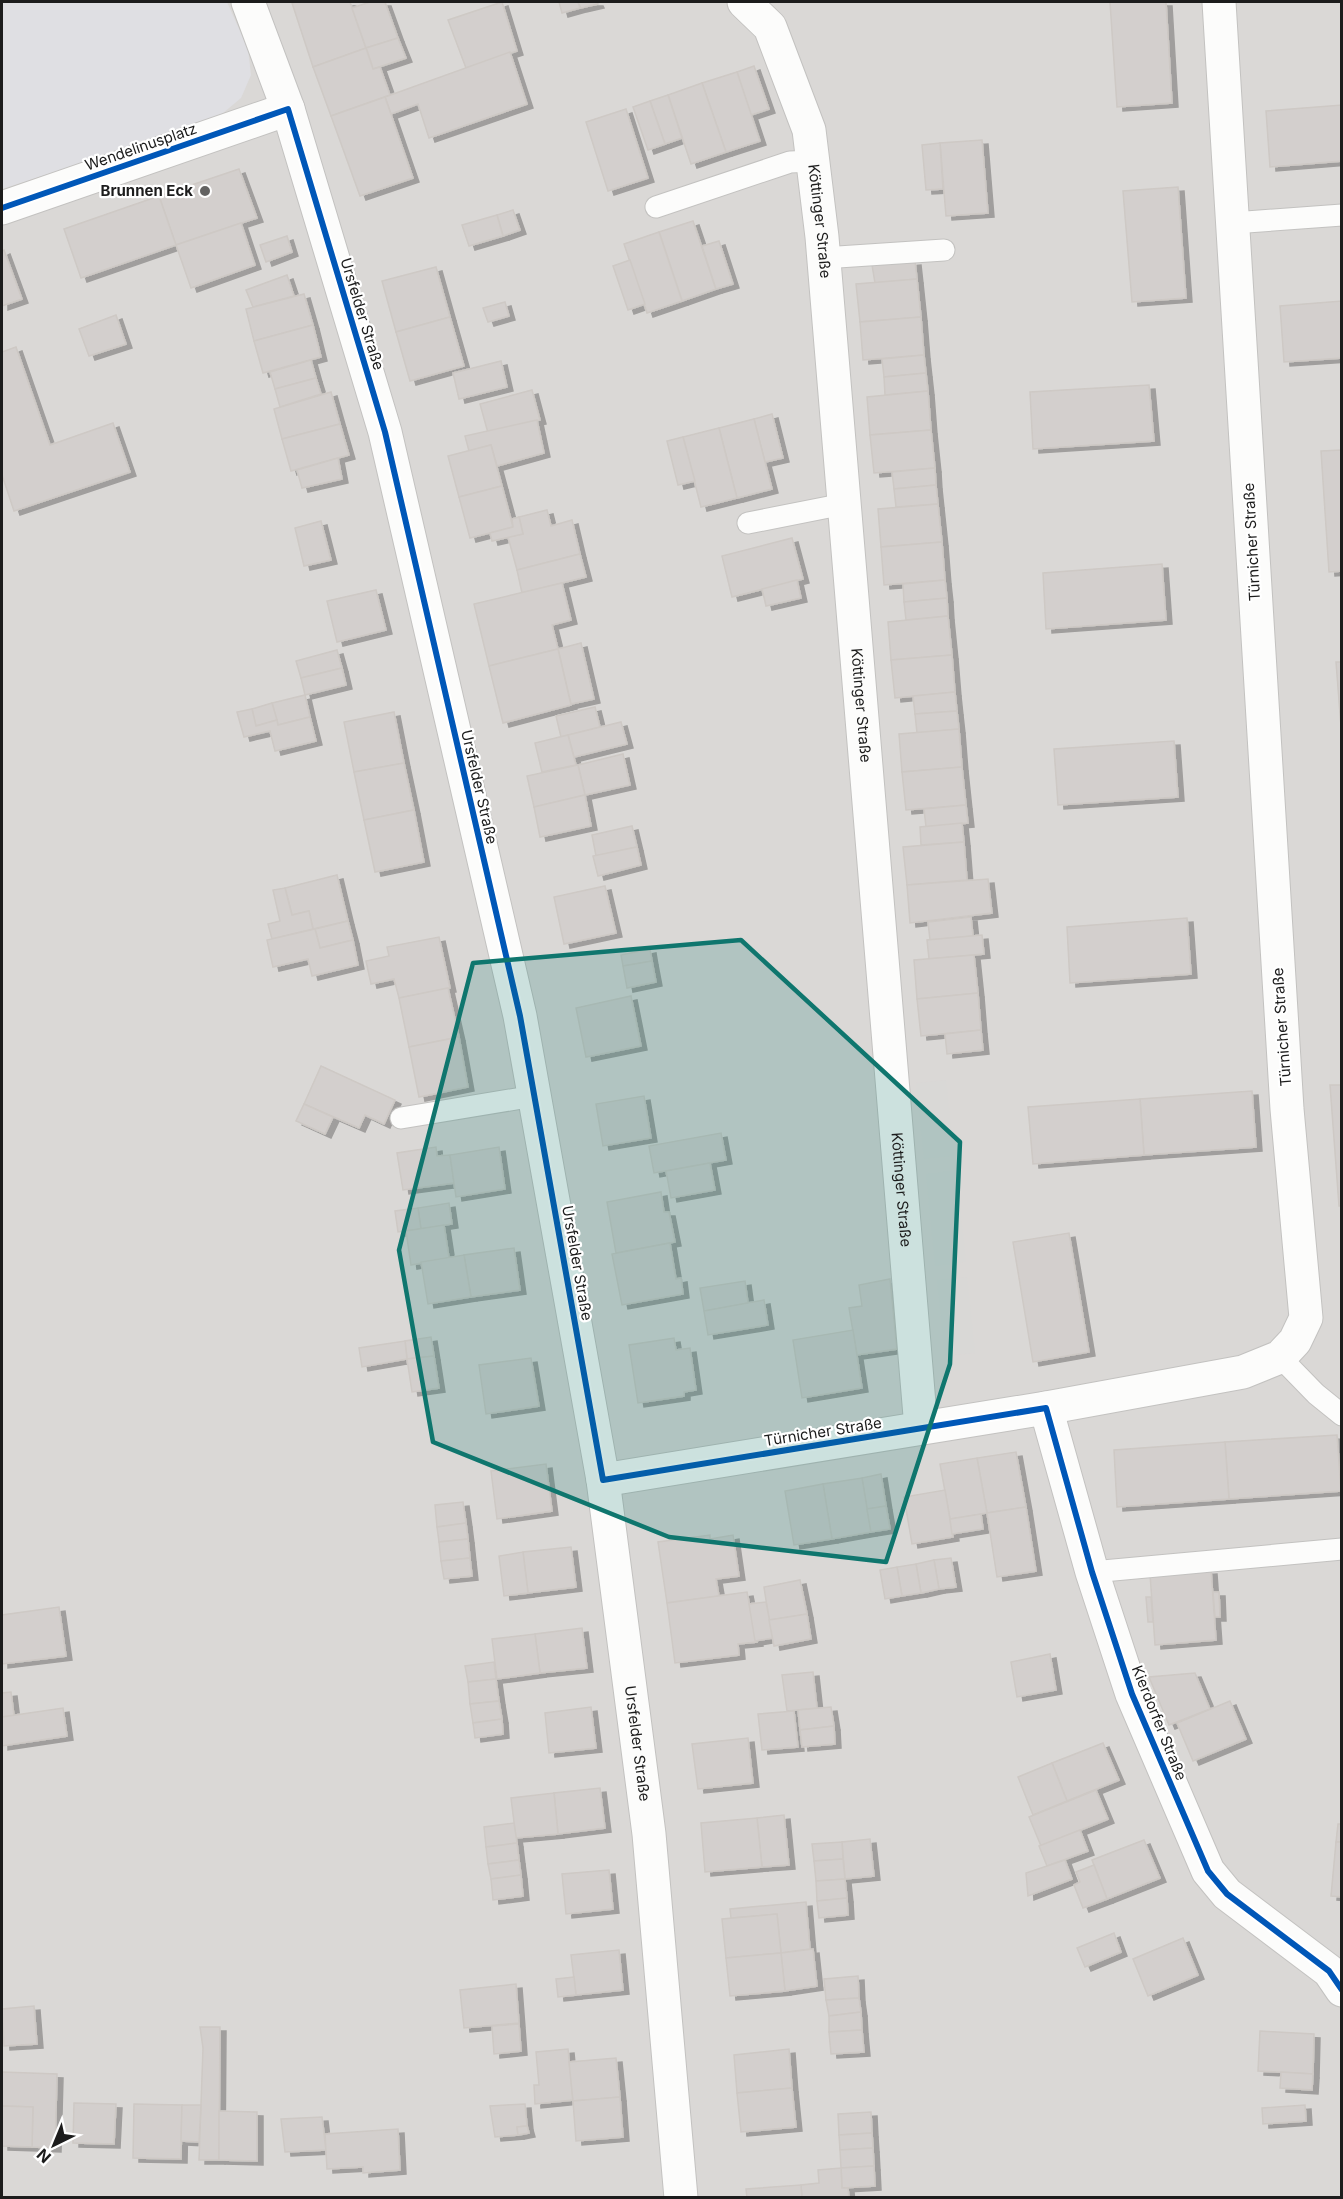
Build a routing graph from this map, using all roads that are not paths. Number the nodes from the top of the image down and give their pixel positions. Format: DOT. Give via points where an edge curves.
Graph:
graph roads {
  1 [pos="248,2"];
  2 [pos="744,2"];
  3 [pos="1219,2"];
  4 [pos="288,109"];
  5 [pos="813,161"];
  6 [pos="656,207"];
  7 [pos="2,208"];
  8 [pos="1341,214"];
  9 [pos="1233,223"];
  10 [pos="944,250"];
  11 [pos="823,258"];
  12 [pos="844,504"];
  13 [pos="748,523"];
  14 [pos="534,1096"];
  15 [pos="401,1118"];
  16 [pos="1280,1357"];
  17 [pos="1046,1408"];
  18 [pos="1341,1415"];
  19 [pos="921,1428"];
  20 [pos="603,1479"];
  21 [pos="1341,1549"];
  22 [pos="1092,1572"];
  23 [pos="1341,1990"];
  24 [pos="681,2198"];
  1 -- 4 [label="street, Ursfelder Straße"];
  2 -- 5 [label="street, Köttinger Straße" via="770,27 809,130"];
  3 -- 9 [label="street, Türnicher Straße"];
  4 -- 7 [label="street, Wendelinusplatz"];
  4 -- 14 [label="street, Ursfelder Straße" via="385,432 520,1016"];
  5 -- 6 [label="lane" via="790,162"];
  5 -- 11 [label="street, Köttinger Straße"];
  8 -- 9 [label="lane"];
  9 -- 16 [label="street, Türnicher Straße" via="1287,1109 1306,1317 1295,1341"];
  10 -- 11 [label="lane"];
  11 -- 12 [label="street, Köttinger Straße"];
  12 -- 13 [label="lane"];
  12 -- 19 [label="street, Köttinger Straße"];
  14 -- 15 [label="lane"];
  14 -- 20 [label="street, Ursfelder Straße"];
  16 -- 17 [label="street, Türnicher Straße" via="1243,1372"];
  16 -- 18 [label="lane"];
  17 -- 19 [label="street, Türnicher Straße"];
  17 -- 22 [label="street, Kierdorfer Straße"];
  19 -- 20 [label="street, Türnicher Straße"];
  20 -- 24 [label="street, Ursfelder Straße" via="649,1834"];
  21 -- 22 [label="lane"];
  22 -- 23 [label="street, Kierdorfer Straße" via="1132,1694 1208,1871 1227,1894 1329,1971"];
}
